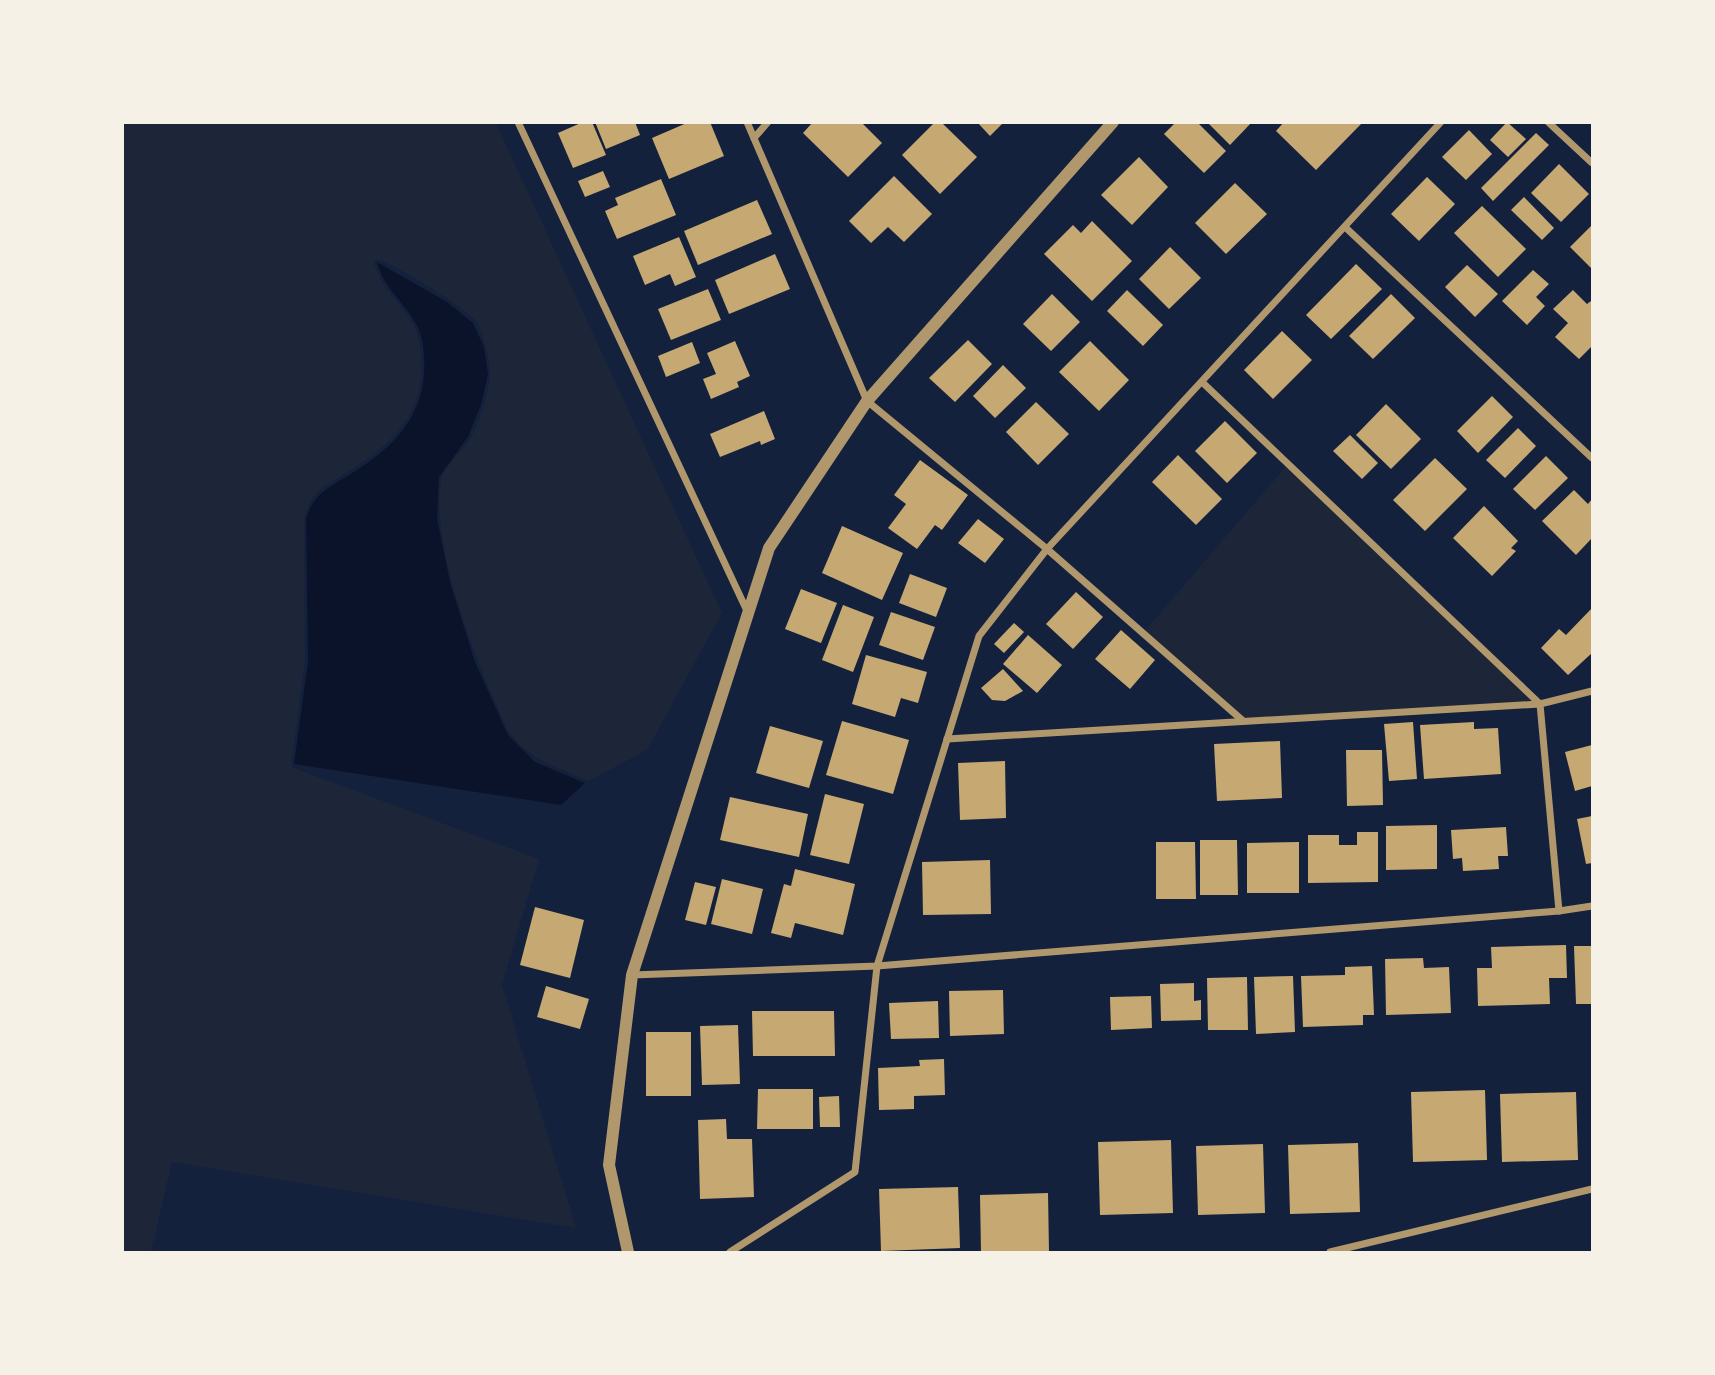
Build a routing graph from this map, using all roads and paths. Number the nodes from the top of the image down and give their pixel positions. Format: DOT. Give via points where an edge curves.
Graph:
graph roads {
  1 [pos="518,122"];
  2 [pos="747,122"];
  3 [pos="768,122"];
  4 [pos="1113,122"];
  5 [pos="1441,122"];
  6 [pos="1548,122"];
  7 [pos="754,138"];
  8 [pos="1592,163"];
  9 [pos="1345,227"];
  10 [pos="1202,382"];
  11 [pos="867,401"];
  12 [pos="1592,458"];
  13 [pos="1047,549"];
  14 [pos="749,614"];
  15 [pos="1592,691"];
  16 [pos="1540,704"];
  17 [pos="1242,720"];
  18 [pos="947,739"];
  19 [pos="1592,906"];
  20 [pos="1559,911"];
  21 [pos="877,966"];
  22 [pos="632,975"];
  23 [pos="1592,1189"];
  24 [pos="628,1252"];
  25 [pos="730,1252"];
  26 [pos="1330,1252"];
  1 -- 14 [label="street"];
  2 -- 7 [label="street"];
  3 -- 7 [label="street"];
  4 -- 11 [label="street"];
  5 -- 9 [label="street"];
  6 -- 8 [label="street"];
  7 -- 11 [label="street"];
  9 -- 10 [label="street"];
  9 -- 12 [label="street"];
  10 -- 13 [label="street"];
  10 -- 16 [label="street"];
  11 -- 13 [label="street"];
  11 -- 14 [label="street" via="769,548"];
  13 -- 17 [label="street"];
  13 -- 18 [label="street" via="979,636"];
  14 -- 22 [label="street"];
  15 -- 16 [label="street"];
  16 -- 17 [label="street"];
  16 -- 20 [label="street"];
  17 -- 18 [label="street"];
  18 -- 21 [label="street"];
  19 -- 20 [label="street"];
  20 -- 21 [label="street"];
  21 -- 22 [label="street"];
  21 -- 25 [label="street" via="855,1172"];
  22 -- 24 [label="street" via="609,1165"];
  23 -- 26 [label="street"];
}
